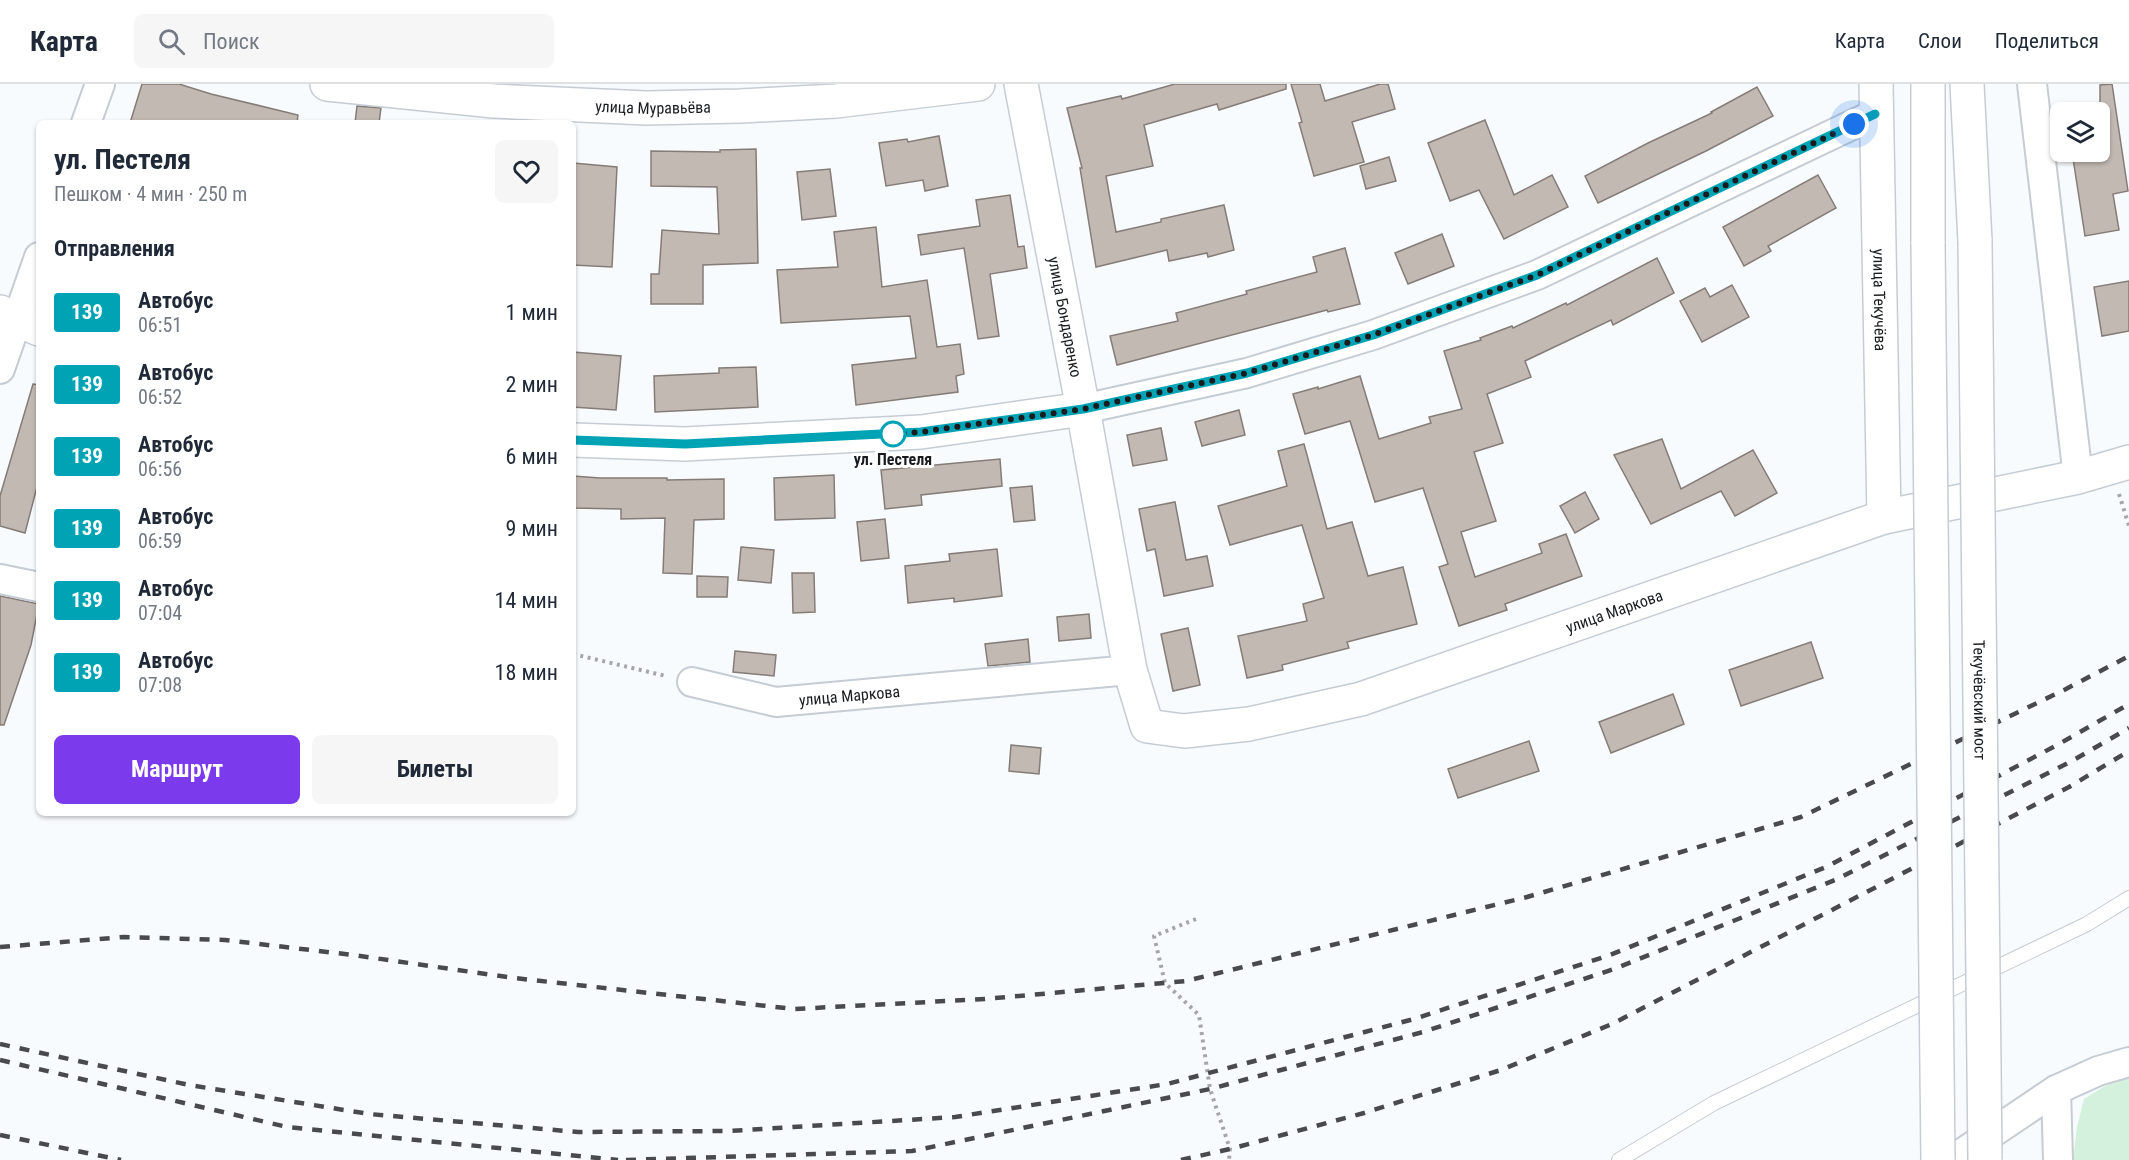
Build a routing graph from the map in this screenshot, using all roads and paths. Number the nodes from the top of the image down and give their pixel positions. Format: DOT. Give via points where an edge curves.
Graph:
graph roads {
  1 [pos="100,84"];
  2 [pos="327,84"];
  3 [pos="978,84"];
  4 [pos="1021,84"];
  5 [pos="1928,84"];
  6 [pos="1967,84"];
  7 [pos="2032,84"];
  8 [pos="496,93"];
  9 [pos="1876,99"];
  10 [pos="87,120"];
  11 [pos="36,266"];
  12 [pos="19,320"];
  13 [pos="0,369"];
  14 [pos="1083,409"];
  15 [pos="576,440"];
  16 [pos="2129,462"];
  17 [pos="2078,477"];
  18 [pos="1884,517"];
  19 [pos="0,579"];
  20 [pos="36,585"];
  21 [pos="576,655"];
  22 [pos="1130,670"];
  23 [pos="692,682"];
  24 [pos="1147,726"];
  25 [pos="2129,898"];
  26 [pos="1196,919"];
  27 [pos="2129,1062"];
  28 [pos="2056,1090"];
  29 [pos="1229,1160"];
  30 [pos="1619,1160"];
  31 [pos="1938,1160"];
  32 [pos="1952,1160"];
  33 [pos="1985,1160"];
  34 [pos="2058,1160"];
  1 -- 10 [label="street"];
  2 -- 8 [label="street, улица Муравьёва"];
  3 -- 8 [label="street, улица Муравьёва" via="836,101 646,108"];
  4 -- 14 [label="street, улица Бондаренко"];
  5 -- 31 [label="street, bridge"];
  6 -- 33 [label="street, Текучёвский мост, bridge" via="1975,241"];
  7 -- 17 [label="street"];
  9 -- 14 [label="street" via="1526,279 1373,335 1247,373"];
  9 -- 18 [label="street, улица Текучёва"];
  11 -- 12 [label="street"];
  12 -- 13 [label="street"];
  14 -- 15 [label="street" via="921,432 685,444"];
  14 -- 22 [label="street, улица Бондаренко"];
  16 -- 17 [label="street, улица Маркова"];
  17 -- 18 [label="street, улица Маркова"];
  18 -- 24 [label="street, улица Маркова" via="1361,699 1238,725 1184,731"];
  19 -- 20 [label="street"];
  21 -- 23 [label="path"];
  22 -- 23 [label="street, улица Маркова" via="776,702"];
  22 -- 24 [label="street, улица Бондаренко"];
  25 -- 30 [label="lane" via="2087,924 1714,1103"];
  26 -- 29 [label="path" via="1154,936 1165,983 1199,1015 1210,1089 1230,1149"];
  27 -- 28 [label="street"];
  28 -- 32 [label="street"];
  28 -- 34 [label="street"];
}
